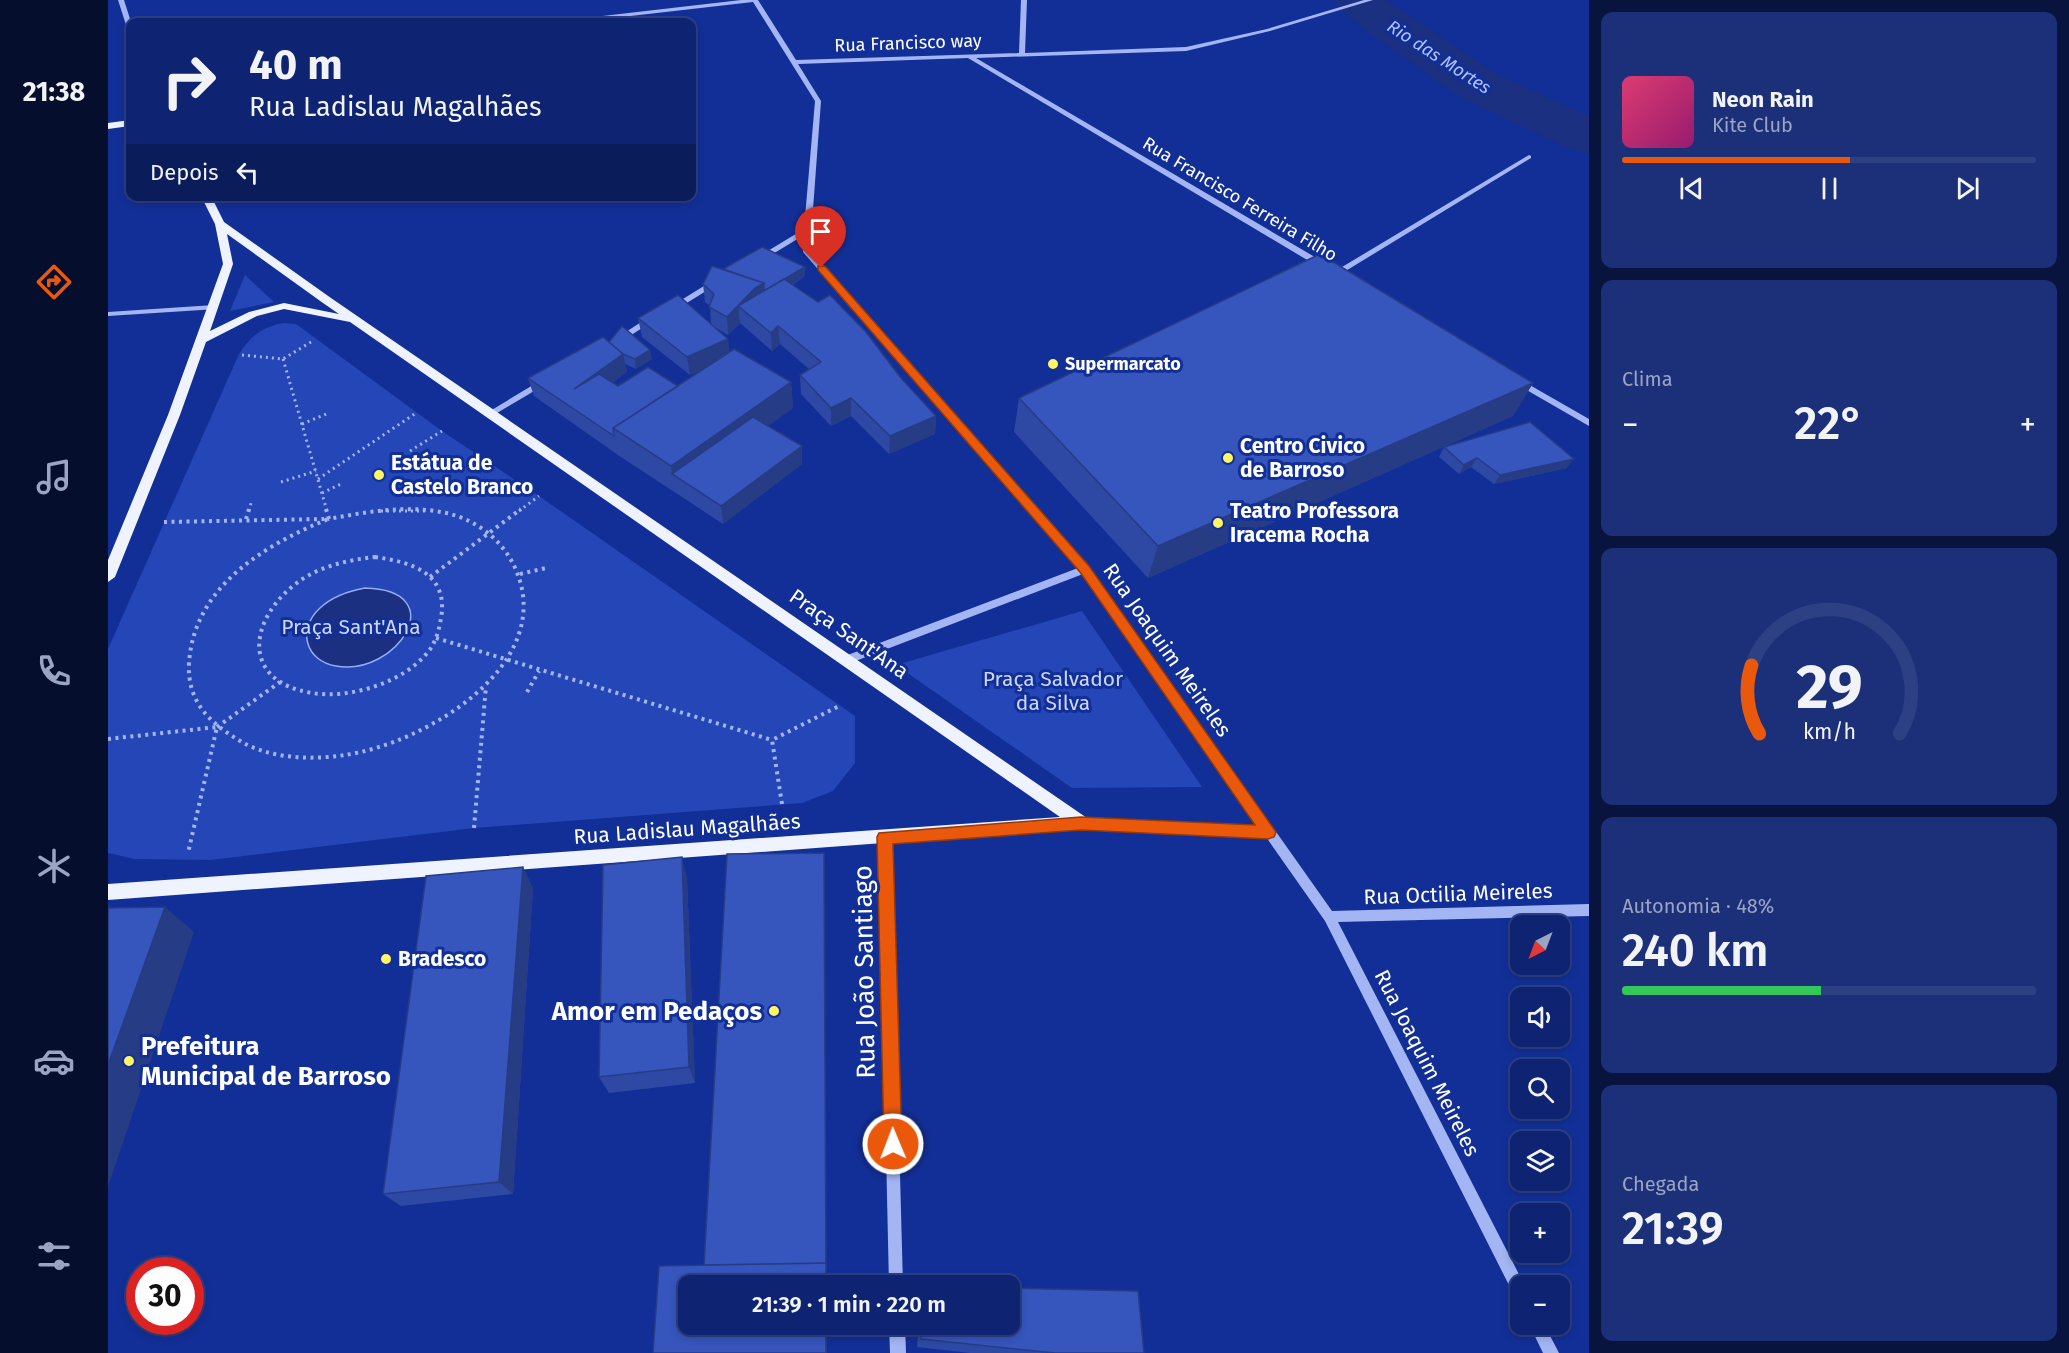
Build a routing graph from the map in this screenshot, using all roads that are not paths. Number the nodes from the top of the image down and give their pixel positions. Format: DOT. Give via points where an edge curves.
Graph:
graph roads {
  1 [pos="122,0"];
  2 [pos="755,0"];
  3 [pos="1024,0"];
  4 [pos="1370,0"];
  5 [pos="127,18"];
  6 [pos="602,18"];
  7 [pos="1022,54"];
  8 [pos="969,56"];
  9 [pos="794,62"];
  10 [pos="126,124"];
  11 [pos="108,126"];
  12 [pos="1529,157"];
  13 [pos="208,201"];
  14 [pos="220,224"];
  15 [pos="807,230"];
  16 [pos="753,261"];
  17 [pos="1336,273"];
  18 [pos="724,278"];
  19 [pos="1346,279"];
  20 [pos="214,307"];
  21 [pos="108,314"];
  22 [pos="353,320"];
  23 [pos="202,339"];
  24 [pos="614,342"];
  25 [pos="1508,375"];
  26 [pos="553,376"];
  27 [pos="489,414"];
  28 [pos="1589,423"];
  29 [pos="1084,569"];
  30 [pos="108,577"];
  31 [pos="849,659"];
  32 [pos="1081,823"];
  33 [pos="1268,832"];
  34 [pos="885,837"];
  35 [pos="109,891"];
  36 [pos="1589,910"];
  37 [pos="1329,918"];
  38 [pos="896,1275"];
  39 [pos="1511,1275"];
  40 [pos="897,1335"];
  41 [pos="1542,1335"];
  42 [pos="898,1353"];
  43 [pos="1551,1353"];
  1 -- 5 [label="street"];
  2 -- 6 [label="street"];
  2 -- 9 [label="street, Rua Joaquim Meireles"];
  3 -- 7 [label="street"];
  4 -- 7 [label="street, Rua Francisco way" via="1186,49"];
  7 -- 8 [label="street, Rua Francisco way"];
  8 -- 9 [label="street, Rua Francisco way"];
  8 -- 17 [label="street, Rua Francisco Ferreira Filho"];
  9 -- 15 [label="street, Rua Joaquim Meireles" via="818,101"];
  10 -- 11 [label="main road"];
  12 -- 17 [label="street"];
  13 -- 14 [label="main road"];
  14 -- 20 [label="main road" via="228,264"];
  14 -- 22 [label="main road, Praça Sant'Ana"];
  15 -- 16 [label="street"];
  15 -- 29 [label="street, Rua Joaquim Meireles" via="806,250"];
  17 -- 19 [label="street, Rua Francisco Ferreira Filho"];
  18 -- 24 [label="street"];
  20 -- 21 [label="street"];
  20 -- 23 [label="main road"];
  22 -- 23 [label="main road" via="284,306 253,314"];
  22 -- 27 [label="main road, Praça Sant'Ana"];
  23 -- 30 [label="main road"];
  25 -- 28 [label="street"];
  26 -- 27 [label="street"];
  27 -- 31 [label="main road, Praça Sant'Ana"];
  29 -- 31 [label="street"];
  29 -- 33 [label="street, Rua Joaquim Meireles"];
  31 -- 32 [label="main road, Praça Sant'Ana"];
  32 -- 33 [label="street, Rua Ladislau Magalhães"];
  32 -- 34 [label="main road, Rua Ladislau Magalhães"];
  33 -- 37 [label="street, Rua Joaquim Meireles"];
  34 -- 35 [label="main road, Rua Ladislau Magalhães"];
  34 -- 38 [label="street, Rua João Santiago"];
  36 -- 37 [label="street, Rua Octilia Meireles"];
  37 -- 39 [label="street, Rua Joaquim Meireles"];
  40 -- 42 [label="street"];
  41 -- 43 [label="street"];
}
